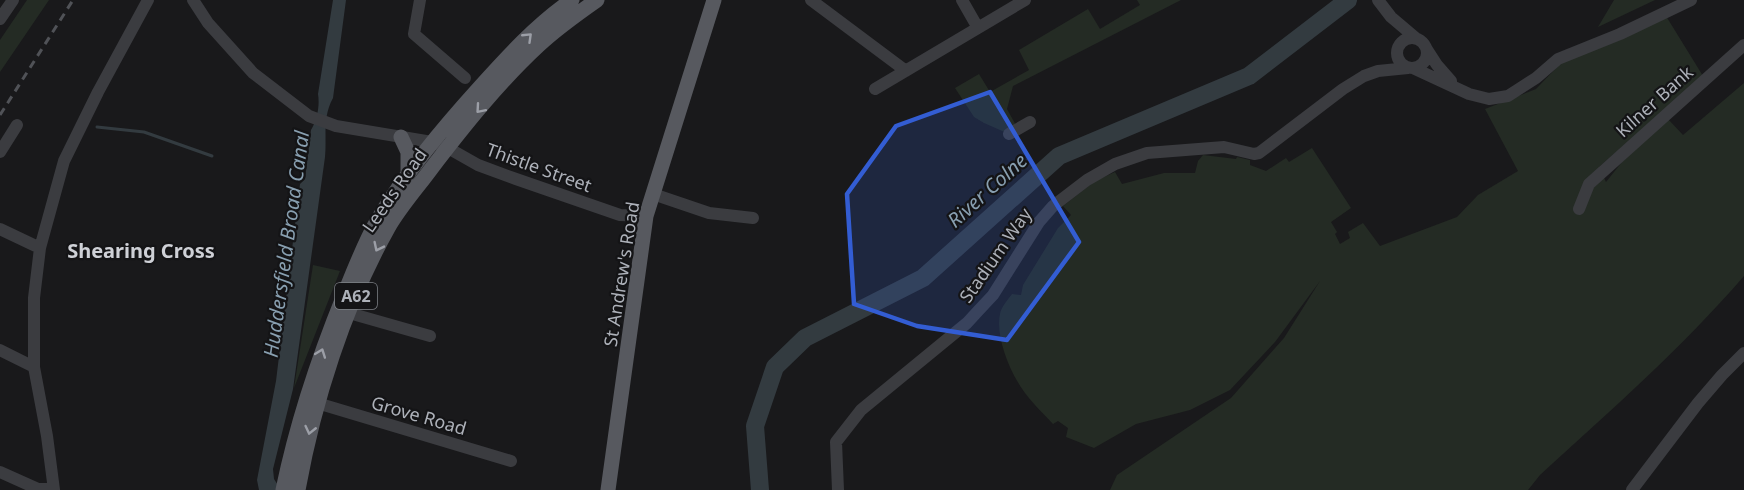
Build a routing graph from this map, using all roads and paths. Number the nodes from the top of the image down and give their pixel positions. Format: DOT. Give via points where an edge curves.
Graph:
graph roads {
  1 [pos="14,0"];
  2 [pos="148,0"];
  3 [pos="194,0"];
  4 [pos="420,0"];
  5 [pos="597,0"];
  6 [pos="714,0"];
  7 [pos="962,0"];
  8 [pos="1025,0"];
  9 [pos="1377,0"];
  10 [pos="1691,0"];
  11 [pos="817,2"];
  12 [pos="566,6"];
  13 [pos="1391,17"];
  14 [pos="0,19"];
  15 [pos="978,28"];
  16 [pos="1417,39"];
  17 [pos="1744,45"];
  18 [pos="1426,48"];
  19 [pos="1397,49"];
  20 [pos="1411,68"];
  21 [pos="906,71"];
  22 [pos="1378,71"];
  23 [pos="465,78"];
  24 [pos="488,79"];
  25 [pos="1458,88"];
  26 [pos="875,89"];
  27 [pos="464,106"];
  28 [pos="1030,122"];
  29 [pos="17,125"];
  30 [pos="1009,134"];
  31 [pos="401,137"];
  32 [pos="432,142"];
  33 [pos="448,148"];
  34 [pos="0,152"];
  35 [pos="408,174"];
  36 [pos="653,194"];
  37 [pos="1579,208"];
  38 [pos="620,215"];
  39 [pos="646,216"];
  40 [pos="753,219"];
  41 [pos="0,229"];
  42 [pos="643,243"];
  43 [pos="40,248"];
  44 [pos="344,311"];
  45 [pos="430,336"];
  46 [pos="0,350"];
  47 [pos="1744,353"];
  48 [pos="34,367"];
  49 [pos="317,403"];
  50 [pos="511,461"];
  51 [pos="0,472"];
  52 [pos="53,490"];
  53 [pos="284,490"];
  54 [pos="298,490"];
  55 [pos="608,490"];
  56 [pos="838,490"];
  57 [pos="1632,490"];
  1 -- 14 [label="street"];
  2 -- 43 [label="street" via="64,161"];
  3 -- 31 [label="street, Thistle Street" via="208,23 253,73 309,116 336,126"];
  4 -- 23 [label="street" via="414,34"];
  5 -- 12 [label="main road, Leeds Road / A62"];
  6 -- 36 [label="main road, St Andrew's Road"];
  7 -- 15 [label="street"];
  8 -- 15 [label="street"];
  9 -- 13 [label="street"];
  10 -- 25 [label="street" via="1558,59 1508,96 1489,99"];
  11 -- 21 [label="street"];
  24 -- 12 [label="main road, Leeds Road / A62, one-way" via="506,58"];
  12 -- 33 [label="main road, Leeds Road / A62, one-way" via="539,45"];
  13 -- 16 [label="street"];
  13 -- 19 [label="street"];
  15 -- 21 [label="street"];
  16 -- 18 [label="street"];
  16 -- 19 [label="street" via="1404,40"];
  17 -- 37 [label="street, Kilner Bank" via="1594,187"];
  18 -- 20 [label="street" via="1425,61"];
  18 -- 25 [label="street"];
  19 -- 20 [label="street" via="1401,64"];
  19 -- 22 [label="street, Stadium Way"];
  20 -- 22 [label="street, Stadium Way"];
  20 -- 25 [label="street"];
  21 -- 26 [label="street"];
  22 -- 56 [label="street, Stadium Way" via="1343,89 1259,153 1224,147 1147,153 1115,164 1053,206 993,295 967,323 861,410 836,441"];
  23 -- 24 [label="street"];
  23 -- 27 [label="street"];
  24 -- 27 [label="main road, Leeds Road / A62"];
  27 -- 32 [label="main road, Leeds Road / A62"];
  28 -- 30 [label="street"];
  29 -- 34 [label="street"];
  31 -- 32 [label="street, Thistle Street"];
  31 -- 35 [label="main road" via="408,152"];
  32 -- 33 [label="street, Thistle Street"];
  32 -- 35 [label="main road, Leeds Road / A62"];
  33 -- 38 [label="street, Thistle Street" via="478,165"];
  33 -- 44 [label="main road, Leeds Road / A62, one-way" via="389,226"];
  35 -- 44 [label="main road, Leeds Road / A62" via="376,223"];
  36 -- 39 [label="main road, St Andrew's Road"];
  36 -- 40 [label="street" via="709,213"];
  38 -- 39 [label="street, Thistle Street"];
  38 -- 42 [label="street, Thistle Street" via="639,229"];
  39 -- 42 [label="main road, St Andrew's Road"];
  41 -- 43 [label="street"];
  42 -- 55 [label="main road, St Andrew's Road"];
  43 -- 48 [label="street" via="34,298"];
  44 -- 45 [label="street"];
  44 -- 49 [label="main road, Leeds Road / A62"];
  53 -- 44 [label="main road, Leeds Road / A62, one-way" via="322,347"];
  46 -- 48 [label="street"];
  47 -- 57 [label="street" via="1698,404"];
  48 -- 52 [label="street"];
  49 -- 50 [label="street, Grove Road"];
  49 -- 54 [label="main road, Leeds Road / A62, one-way"];
  51 -- 52 [label="street" via="38,489"];
}
